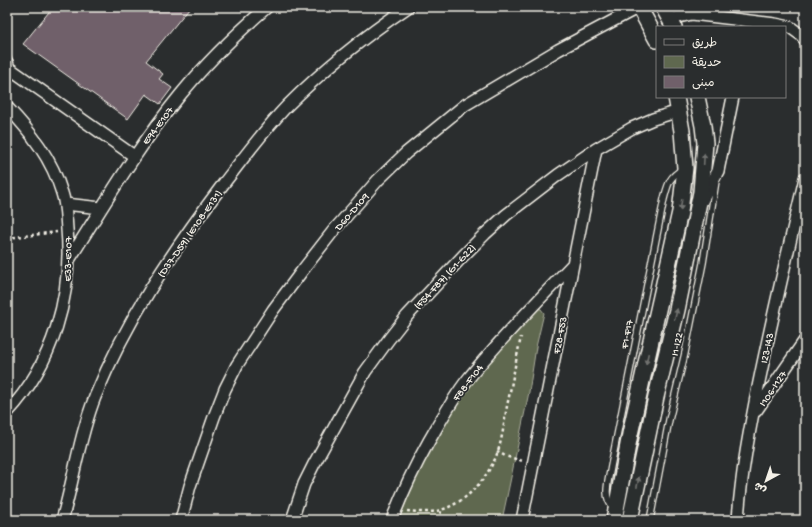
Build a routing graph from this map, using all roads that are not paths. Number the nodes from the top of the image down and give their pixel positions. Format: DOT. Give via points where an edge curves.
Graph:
graph roads {
  1 [pos="267,7"];
  2 [pos="639,7"];
  3 [pos="401,9"];
  4 [pos="669,18"];
  5 [pos="747,24"];
  6 [pos="662,26"];
  7 [pos="654,34"];
  8 [pos="805,40"];
  9 [pos="7,62"];
  10 [pos="696,98"];
  11 [pos="733,98"];
  12 [pos="678,104"];
  13 [pos="7,107"];
  14 [pos="596,149"];
  15 [pos="134,156"];
  16 [pos="718,171"];
  17 [pos="805,178"];
  18 [pos="65,204"];
  19 [pos="101,208"];
  20 [pos="698,210"];
  21 [pos="69,260"];
  22 [pos="573,264"];
  23 [pos="805,340"];
  24 [pos="7,413"];
  25 [pos="752,417"];
  26 [pos="615,514"];
  27 [pos="393,515"];
  28 [pos="62,520"];
  29 [pos="181,520"];
  30 [pos="292,520"];
  31 [pos="522,520"];
  32 [pos="630,520"];
  33 [pos="650,520"];
  34 [pos="738,520"];
  1 -- 15 [label="street, E94-E107" via="202,70"];
  2 -- 7 [label="street"];
  2 -- 29 [label="street, D60-D109" via="558,50 466,105 406,153 378,180 298,276 237,365 212,423"];
  3 -- 28 [label="street, (D37-D59) (E108-E131)" via="348,51 286,107 242,160 172,254 127,329 95,397 79,447"];
  4 -- 5 [label="street" via="692,14"];
  4 -- 6 [label="street"];
  5 -- 8 [label="street" via="784,25 795,30"];
  9 -- 15 [label="street" via="9,68"];
  20 -- 10 [label="street, one-way" via="705,143"];
  11 -- 16 [label="street"];
  12 -- 14 [label="street, (F54-F87) (G1-G22)"];
  12 -- 26 [label="street" via="685,168 680,212 630,434"];
  13 -- 18 [label="street, E33-E107" via="26,127 43,152"];
  14 -- 22 [label="street, F28-F53"];
  14 -- 30 [label="street, (F54-F87) (G1-G22)" via="552,179 484,234 402,322 355,389 304,484"];
  15 -- 19 [label="street, E94-E107"];
  16 -- 20 [label="street"];
  16 -- 33 [label="lane, I1-I22" via="703,263"];
  17 -- 25 [label="street, I23-I43"];
  18 -- 19 [label="street"];
  18 -- 21 [label="street, E33-E107"];
  19 -- 21 [label="street, E94-E107"];
  32 -- 20 [label="street, one-way"];
  21 -- 24 [label="street, E33-E107" via="65,296 50,347 38,372"];
  22 -- 27 [label="street, F88-F104" via="467,380 423,452"];
  22 -- 31 [label="street, F28-F53"];
  23 -- 25 [label="street, I106-I127"];
  25 -- 34 [label="street, I23-I43" via="741,482"];
}
